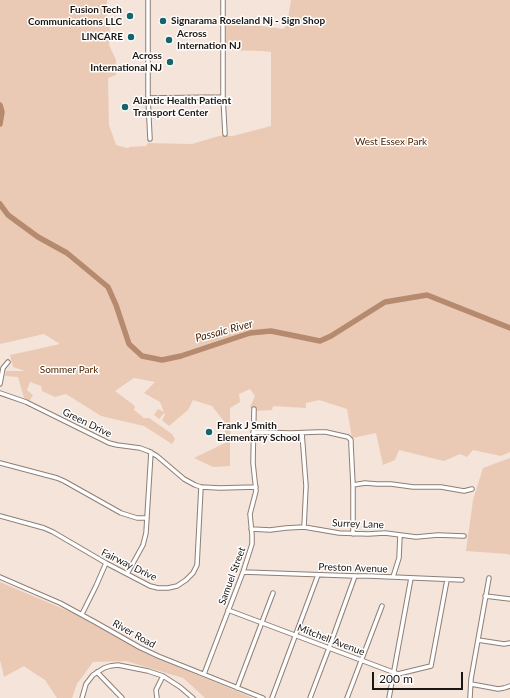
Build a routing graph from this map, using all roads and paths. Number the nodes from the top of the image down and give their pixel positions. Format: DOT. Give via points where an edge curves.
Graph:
graph roads {
  1 [pos="148,0"];
  2 [pos="224,0"];
  3 [pos="223,97"];
  4 [pos="148,98"];
  5 [pos="225,134"];
  6 [pos="150,139"];
  7 [pos="8,362"];
  8 [pos="0,384"];
  9 [pos="0,393"];
  10 [pos="254,409"];
  11 [pos="253,432"];
  12 [pos="302,433"];
  13 [pos="151,452"];
  14 [pos="0,463"];
  15 [pos="354,485"];
  16 [pos="201,487"];
  17 [pos="256,487"];
  18 [pos="472,490"];
  19 [pos="0,516"];
  20 [pos="147,518"];
  21 [pos="304,528"];
  22 [pos="251,529"];
  23 [pos="353,534"];
  24 [pos="400,535"];
  25 [pos="464,536"];
  26 [pos="106,563"];
  27 [pos="243,572"];
  28 [pos="127,574"];
  29 [pos="318,575"];
  30 [pos="356,576"];
  31 [pos="0,577"];
  32 [pos="393,577"];
  33 [pos="411,578"];
  34 [pos="489,578"];
  35 [pos="447,580"];
  36 [pos="462,580"];
  37 [pos="273,593"];
  38 [pos="486,596"];
  39 [pos="510,599"];
  40 [pos="382,606"];
  41 [pos="228,610"];
  42 [pos="82,614"];
  43 [pos="262,623"];
  44 [pos="295,635"];
  45 [pos="478,640"];
  46 [pos="510,643"];
  47 [pos="329,648"];
  48 [pos="362,660"];
  49 [pos="97,672"];
  50 [pos="394,672"];
  51 [pos="204,674"];
  52 [pos="163,676"];
  53 [pos="471,684"];
  54 [pos="510,686"];
  55 [pos="237,688"];
  56 [pos="82,698"];
  57 [pos="122,698"];
  58 [pos="157,698"];
  59 [pos="193,698"];
  60 [pos="263,698"];
  61 [pos="272,698"];
  62 [pos="310,698"];
  63 [pos="347,698"];
  64 [pos="389,698"];
  65 [pos="470,698"];
  1 -- 4 [label="street"];
  2 -- 3 [label="street"];
  3 -- 4 [label="street"];
  3 -- 5 [label="street"];
  4 -- 6 [label="street"];
  7 -- 8 [label="street" via="3,368"];
  9 -- 13 [label="street, Green Drive" via="26,402 109,443"];
  10 -- 11 [label="street, Samuel Street"];
  11 -- 12 [label="street"];
  11 -- 17 [label="street, Samuel Street" via="253,474"];
  12 -- 15 [label="street" via="326,432 348,437"];
  12 -- 21 [label="street" via="306,486"];
  13 -- 16 [label="street, Green Drive" via="184,479"];
  13 -- 20 [label="street"];
  14 -- 20 [label="street" via="57,478 121,513"];
  15 -- 18 [label="street" via="391,484 413,488"];
  15 -- 23 [label="street"];
  16 -- 17 [label="street, Green Drive"];
  16 -- 28 [label="street, Fairway Drive" via="197,561 190,576 177,586 162,588 150,586"];
  17 -- 22 [label="street, Samuel Street" via="250,514"];
  19 -- 26 [label="street, Fairway Drive" via="44,528"];
  20 -- 28 [label="street" via="143,545"];
  21 -- 22 [label="street, Surrey Lane"];
  21 -- 23 [label="street, Surrey Lane"];
  22 -- 27 [label="street, Samuel Street" via="252,544"];
  23 -- 24 [label="street, Surrey Lane"];
  24 -- 25 [label="street, Surrey Lane"];
  24 -- 32 [label="street" via="399,558"];
  26 -- 28 [label="street, Fairway Drive"];
  26 -- 42 [label="street"];
  27 -- 29 [label="street, Preston Avenue"];
  27 -- 41 [label="street, Samuel Street"];
  29 -- 30 [label="street, Preston Avenue"];
  29 -- 44 [label="street"];
  30 -- 32 [label="street, Preston Avenue"];
  30 -- 47 [label="street"];
  31 -- 42 [label="street, River Road"];
  32 -- 33 [label="street, Preston Avenue"];
  33 -- 35 [label="street, Preston Avenue"];
  33 -- 50 [label="street"];
  34 -- 38 [label="street"];
  35 -- 36 [label="street, Preston Avenue"];
  35 -- 50 [label="street, Mitchell Avenue" via="431,666 398,674"];
  37 -- 43 [label="street"];
  38 -- 39 [label="street"];
  38 -- 45 [label="street"];
  40 -- 48 [label="street"];
  41 -- 43 [label="street, Mitchell Avenue"];
  41 -- 51 [label="street, Samuel Street"];
  42 -- 51 [label="street, River Road" via="139,647"];
  43 -- 44 [label="street, Mitchell Avenue"];
  43 -- 55 [label="street"];
  44 -- 47 [label="street, Mitchell Avenue"];
  44 -- 61 [label="street"];
  45 -- 46 [label="street"];
  45 -- 53 [label="street"];
  47 -- 48 [label="street, Mitchell Avenue"];
  47 -- 62 [label="street"];
  48 -- 50 [label="street, Mitchell Avenue"];
  48 -- 63 [label="street"];
  49 -- 52 [label="street" via="110,666 122,665"];
  49 -- 56 [label="street" via="86,684"];
  49 -- 57 [label="street"];
  50 -- 64 [label="street"];
  51 -- 55 [label="street, River Road"];
  52 -- 58 [label="street" via="156,690"];
  52 -- 59 [label="street"];
  53 -- 54 [label="street" via="498,689"];
  53 -- 65 [label="street"];
  55 -- 60 [label="street, River Road"];
}
